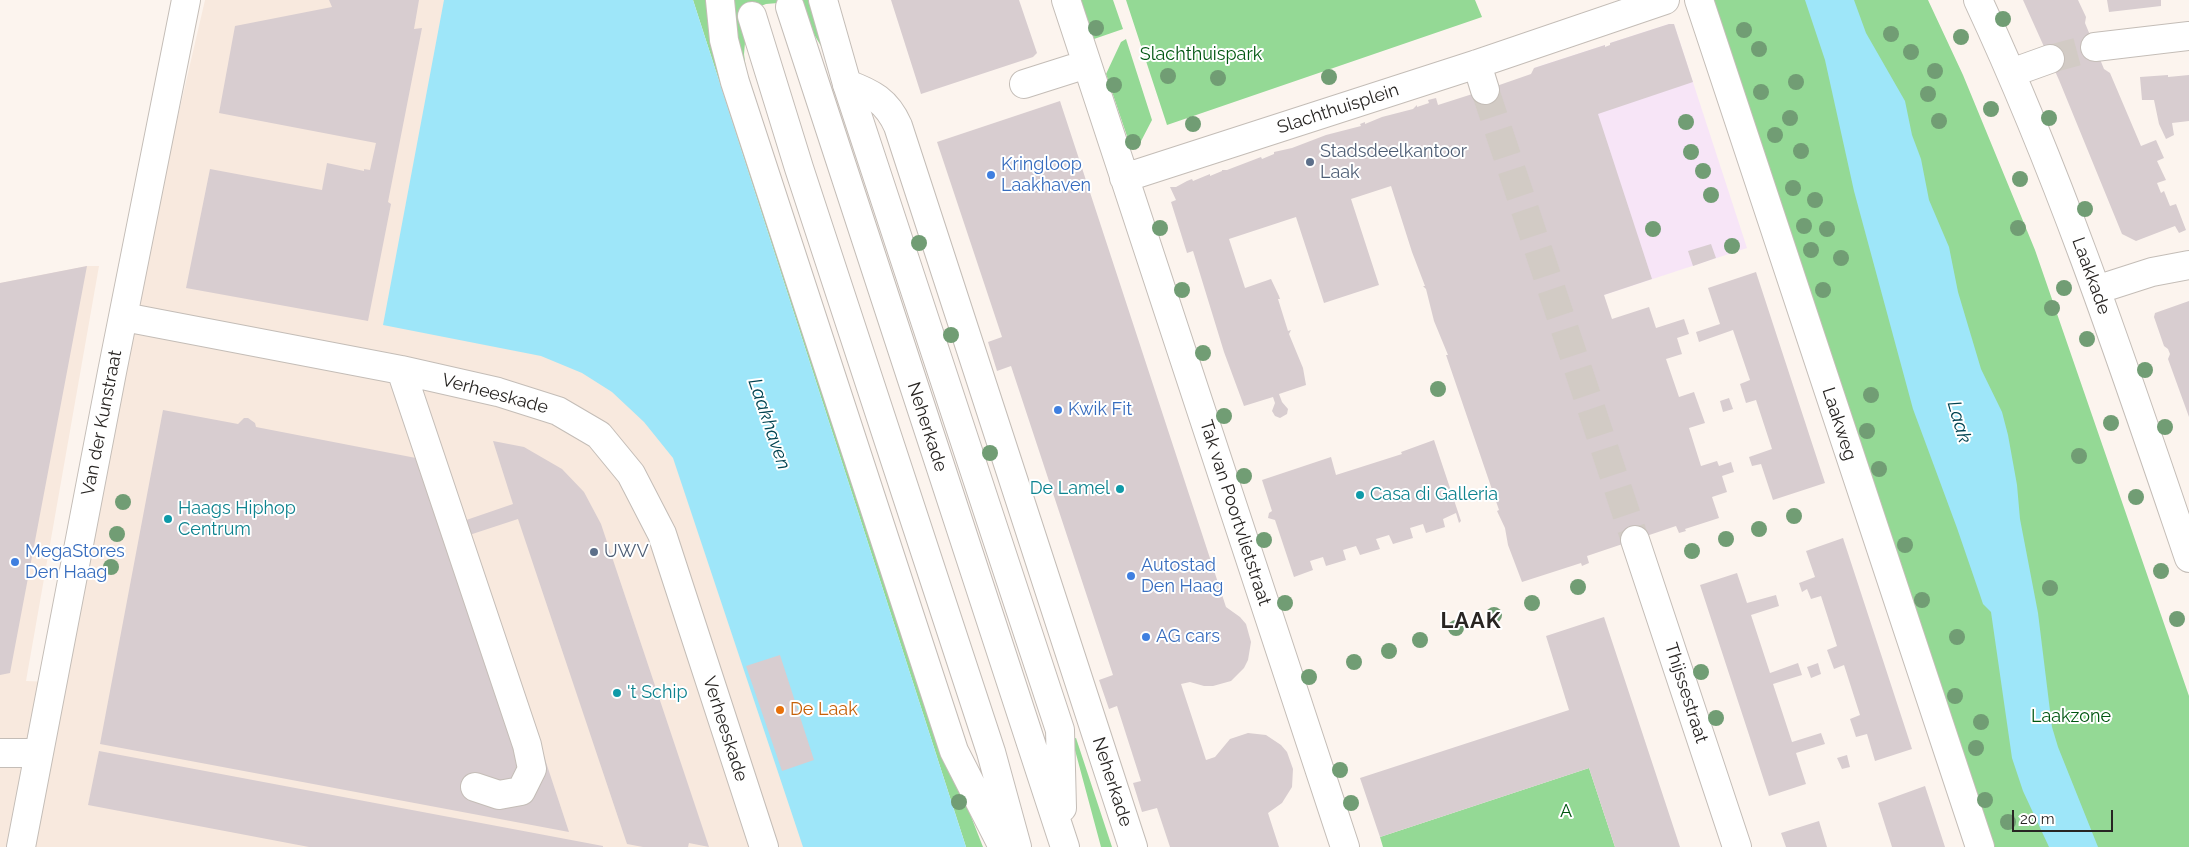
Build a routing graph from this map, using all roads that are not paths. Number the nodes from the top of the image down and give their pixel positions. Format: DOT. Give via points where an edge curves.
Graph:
graph roads {
  1 [pos="186,0"];
  2 [pos="720,0"];
  3 [pos="823,0"];
  4 [pos="1066,0"];
  5 [pos="1665,0"];
  6 [pos="1699,0"];
  7 [pos="1978,0"];
  8 [pos="790,7"];
  9 [pos="752,16"];
  10 [pos="2189,36"];
  11 [pos="2095,47"];
  12 [pos="2050,59"];
  13 [pos="1087,64"];
  14 [pos="1477,64"];
  15 [pos="2011,73"];
  16 [pos="848,84"];
  17 [pos="1024,84"];
  18 [pos="1485,90"];
  19 [pos="1124,178"];
  20 [pos="2189,264"];
  21 [pos="2096,290"];
  22 [pos="124,317"];
  23 [pos="401,370"];
  24 [pos="1634,540"];
  25 [pos="2189,558"];
  26 [pos="0,752"];
  27 [pos="39,753"];
  28 [pos="475,787"];
  29 [pos="1064,843"];
  30 [pos="23,847"];
  31 [pos="764,847"];
  32 [pos="1003,847"];
  33 [pos="1017,847"];
  34 [pos="1134,847"];
  35 [pos="1345,847"];
  36 [pos="1737,847"];
  37 [pos="1980,847"];
  1 -- 22 [label="street, Van der Kunstraat"];
  2 -- 32 [label="street" via="724,40 735,82 954,751"];
  3 -- 16 [label="street"];
  4 -- 13 [label="street"];
  5 -- 14 [label="street, Slachthuisplein"];
  6 -- 37 [label="street, Laakweg"];
  7 -- 15 [label="street, Laakkade"];
  8 -- 29 [label="street, Neherkade"];
  9 -- 33 [label="street" via="798,168 991,752"];
  10 -- 11 [label="street"];
  12 -- 15 [label="street"];
  13 -- 17 [label="street"];
  13 -- 19 [label="street"];
  14 -- 18 [label="street"];
  14 -- 19 [label="street, Slachthuisplein"];
  15 -- 21 [label="street, Laakkade"];
  16 -- 29 [label="street" via="1060,730"];
  16 -- 34 [label="street, Neherkade" via="878,97 898,126"];
  19 -- 35 [label="street, Tak van Poortvlietstraat"];
  20 -- 21 [label="street"];
  21 -- 25 [label="street, Laakkade"];
  22 -- 23 [label="street, Verheeskade"];
  22 -- 27 [label="street, Van der Kunstraat"];
  23 -- 28 [label="street" via="532,769 521,791 499,795"];
  23 -- 31 [label="street, Verheeskade" via="498,392 558,411 599,435 631,474 662,534"];
  24 -- 36 [label="street, Thijssestraat"];
  26 -- 27 [label="street"];
  27 -- 30 [label="street, Van der Kunstraat"];
}
